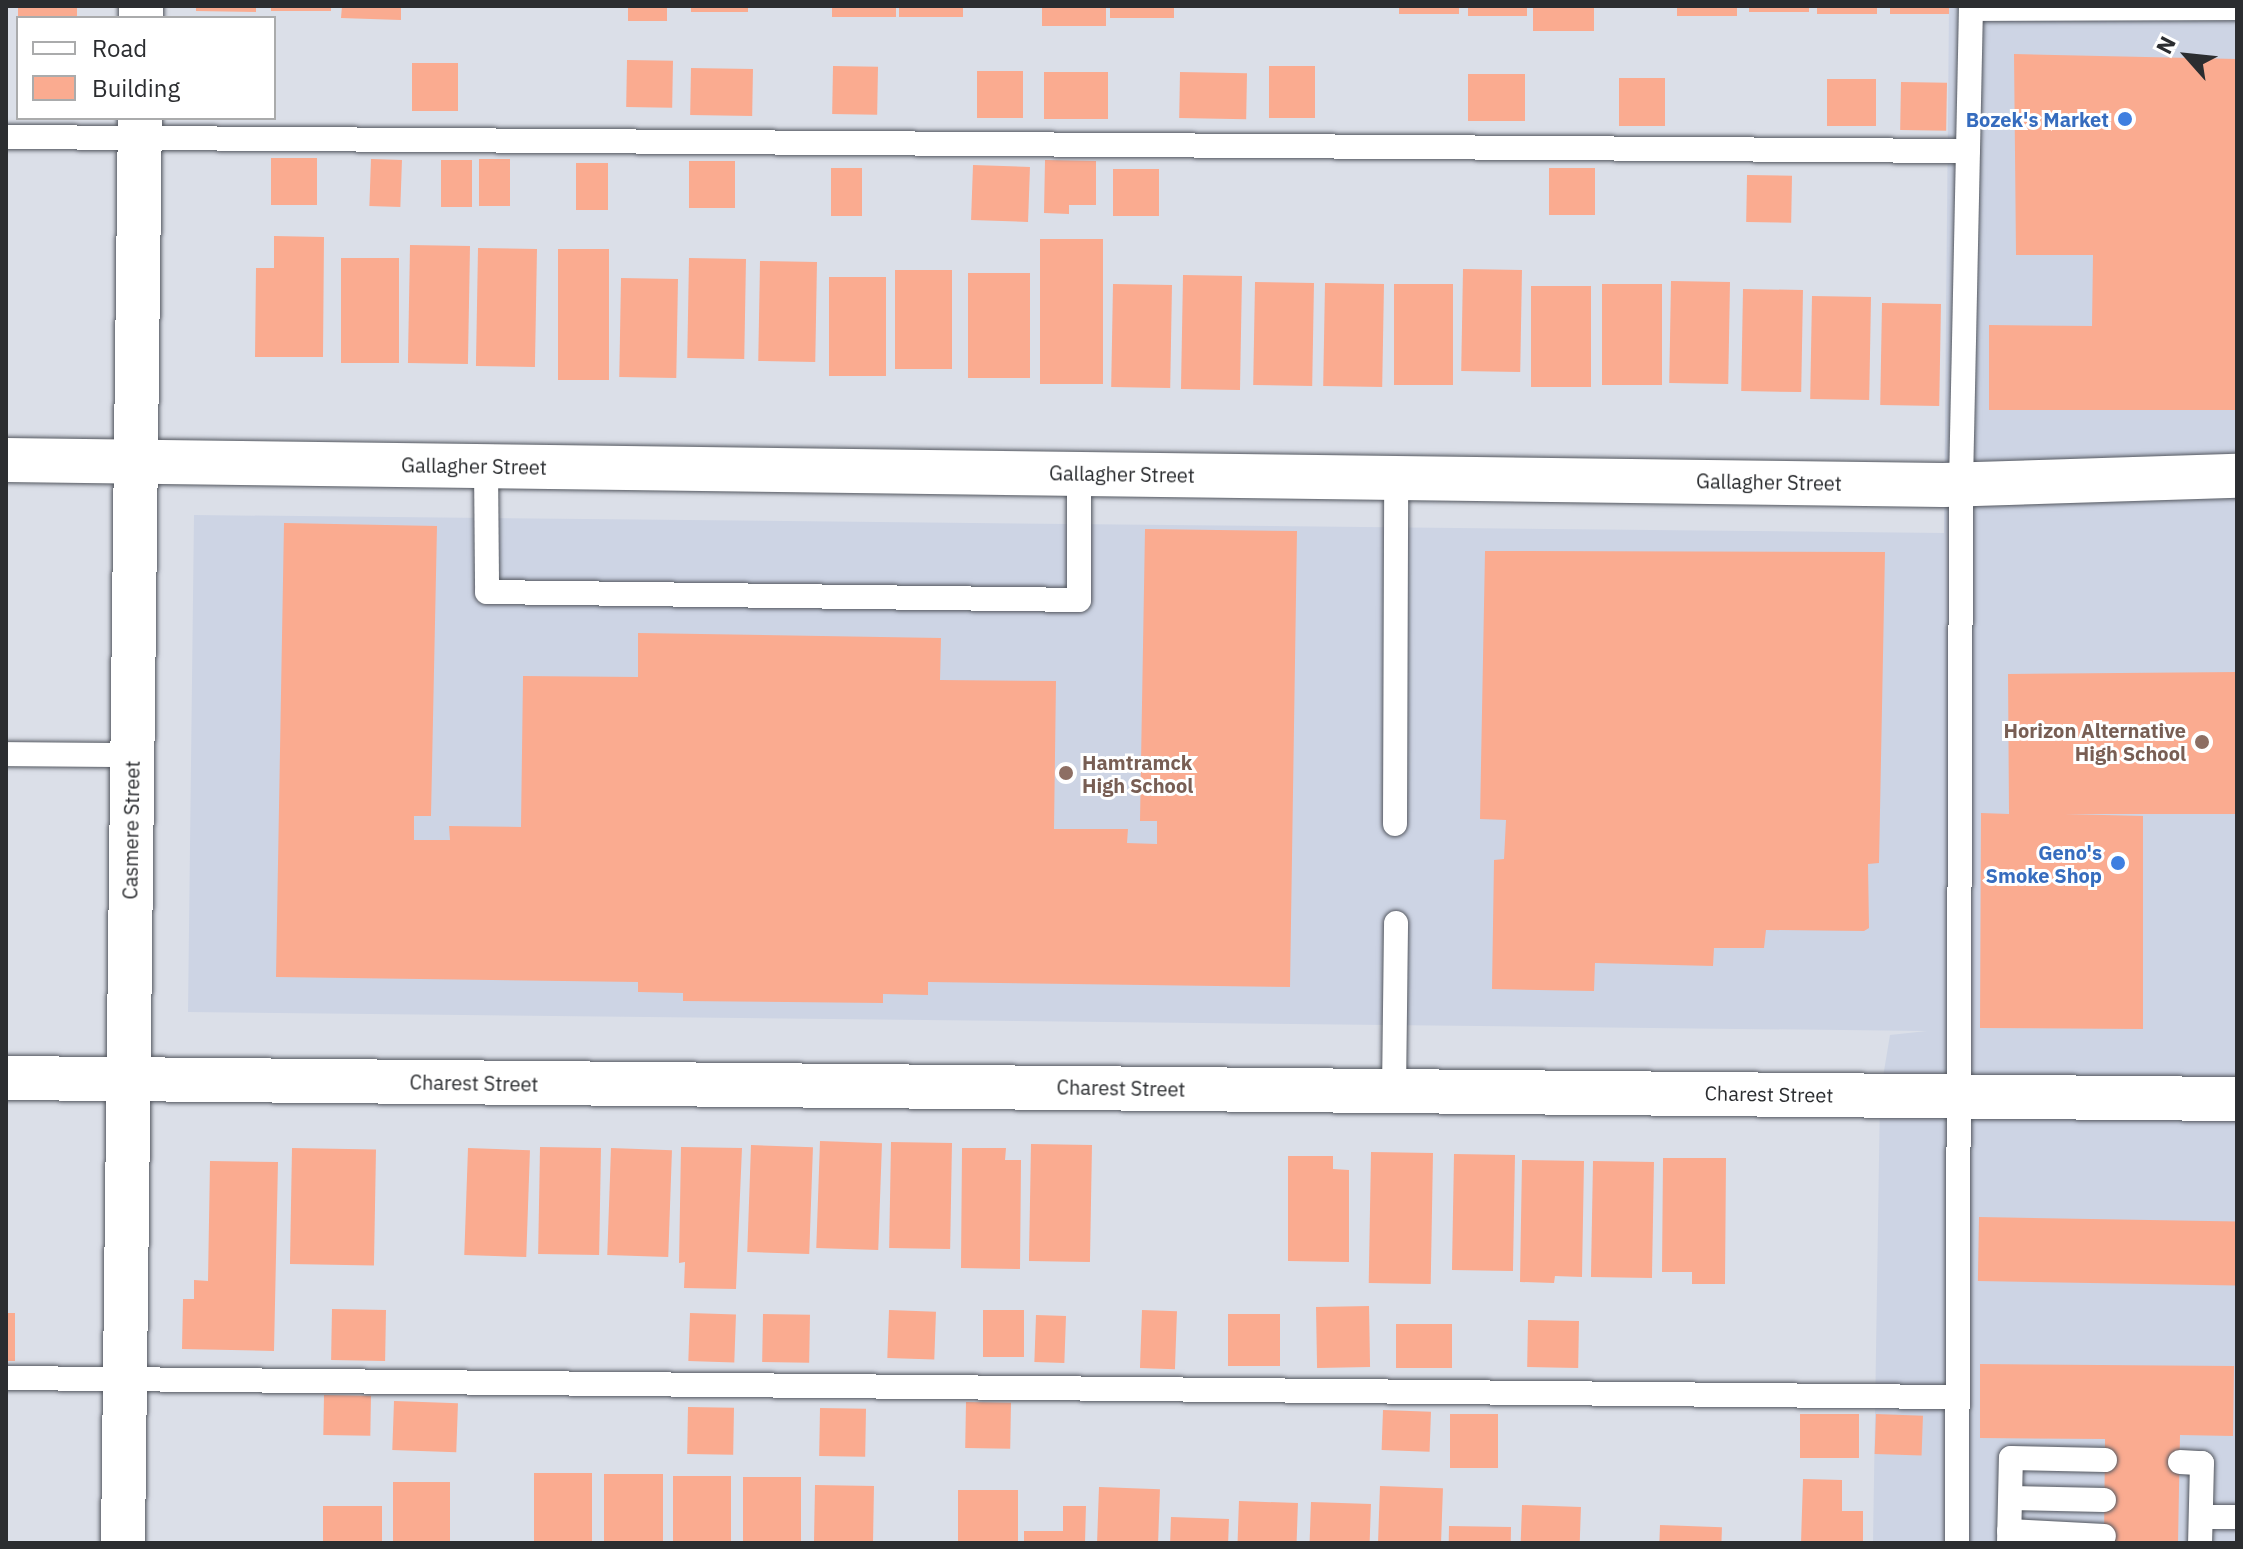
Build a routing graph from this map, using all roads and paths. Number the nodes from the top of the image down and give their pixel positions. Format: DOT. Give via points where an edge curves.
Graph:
graph roads {
  1 [pos="1971,8"];
  2 [pos="2237,8"];
  3 [pos="140,128"];
  4 [pos="6,137"];
  5 [pos="1968,151"];
  6 [pos="6,460"];
  7 [pos="136,462"];
  8 [pos="486,466"];
  9 [pos="1079,474"];
  10 [pos="2237,476"];
  11 [pos="1396,478"];
  12 [pos="1961,484"];
  13 [pos="6,754"];
  14 [pos="132,755"];
  15 [pos="1395,824"];
  16 [pos="1396,923"];
  17 [pos="6,1078"];
  18 [pos="128,1079"];
  19 [pos="1394,1091"];
  20 [pos="1960,1096"];
  21 [pos="2237,1099"];
  22 [pos="6,1378"];
  23 [pos="124,1379"];
  24 [pos="1958,1397"];
  25 [pos="2105,1460"];
  26 [pos="2191,1462"];
  27 [pos="2011,1498"];
  28 [pos="2104,1500"];
  29 [pos="2237,1517"];
  30 [pos="2193,1524"];
  31 [pos="2104,1536"];
  32 [pos="2009,1537"];
  33 [pos="123,1543"];
  34 [pos="1957,1543"];
  1 -- 2 [label="lane"];
  1 -- 5 [label="lane"];
  3 -- 4 [label="lane"];
  3 -- 5 [label="lane"];
  3 -- 7 [label="street, Casmere Street"];
  5 -- 12 [label="lane"];
  6 -- 7 [label="street, Gallagher Street"];
  7 -- 8 [label="street, Gallagher Street"];
  7 -- 14 [label="street, Casmere Street"];
  8 -- 9 [label="street, Gallagher Street"];
  8 -- 9 [label="lane" via="487,592 1079,600"];
  9 -- 11 [label="street, Gallagher Street"];
  10 -- 12 [label="street, Gallagher Street"];
  11 -- 12 [label="street, Gallagher Street"];
  11 -- 15 [label="lane"];
  12 -- 20 [label="lane"];
  13 -- 14 [label="lane"];
  14 -- 18 [label="street, Casmere Street"];
  16 -- 19 [label="lane"];
  17 -- 18 [label="street, Charest Street"];
  18 -- 19 [label="street, Charest Street"];
  18 -- 23 [label="street, Casmere Street"];
  19 -- 20 [label="street, Charest Street"];
  20 -- 21 [label="street, Charest Street"];
  20 -- 24 [label="lane"];
  22 -- 23 [label="lane"];
  23 -- 24 [label="lane"];
  23 -- 33 [label="street, Casmere Street"];
  24 -- 34 [label="lane"];
  25 -- 27 [label="lane" via="2011,1458"];
  26 -- 30 [label="lane"];
  27 -- 28 [label="lane"];
  27 -- 32 [label="lane"];
  29 -- 30 [label="lane"];
  31 -- 32 [label="lane"];
}
